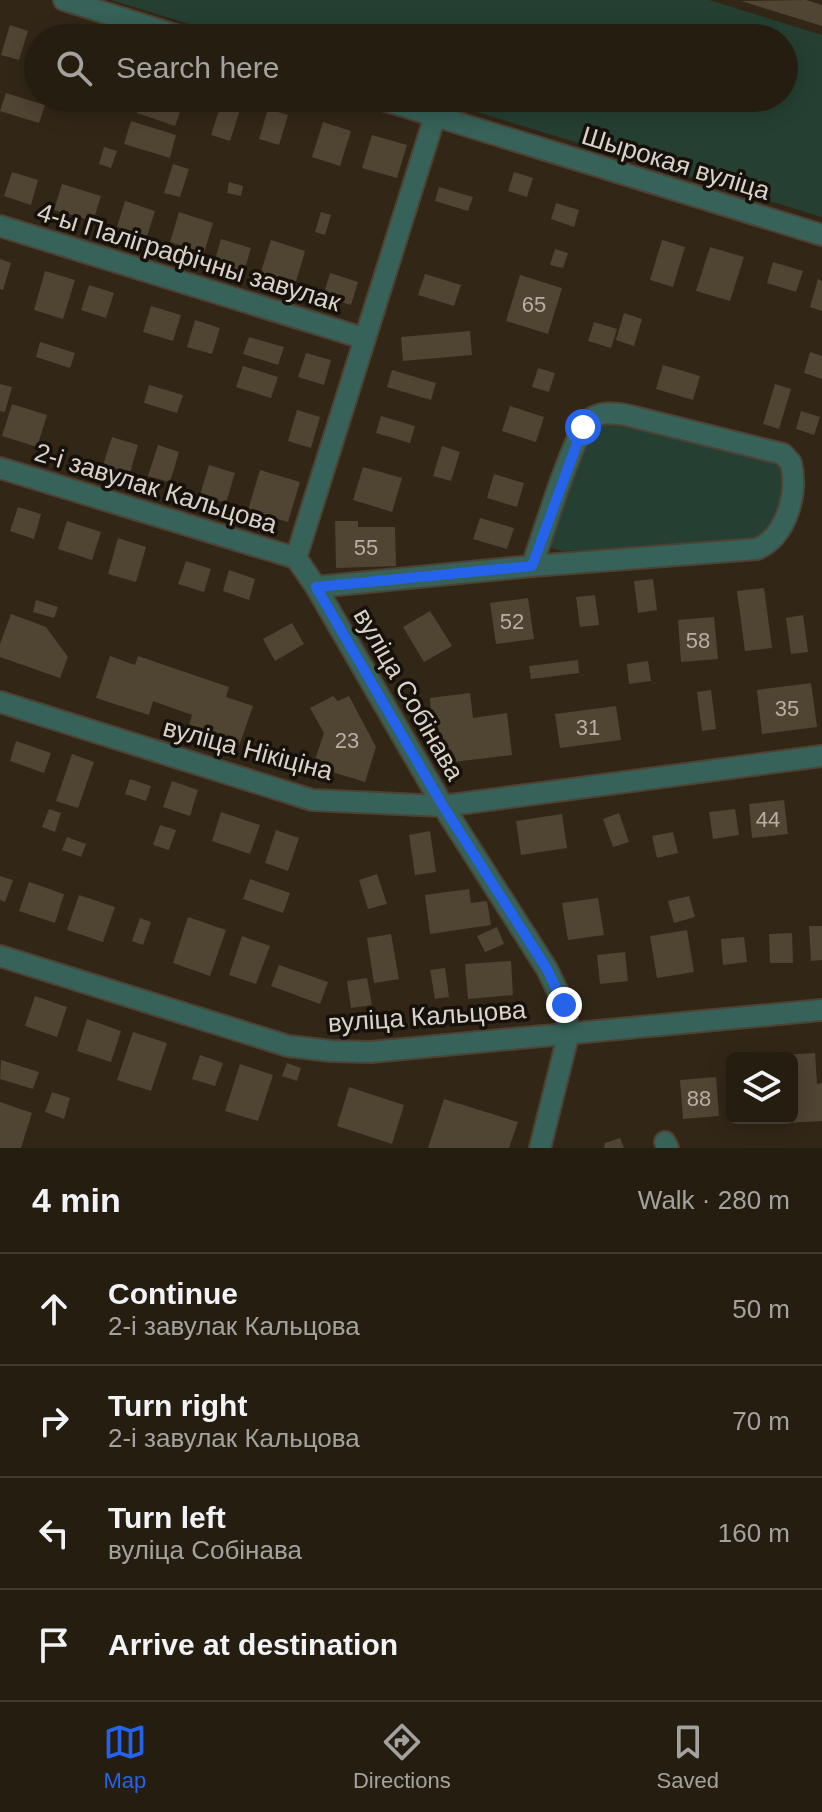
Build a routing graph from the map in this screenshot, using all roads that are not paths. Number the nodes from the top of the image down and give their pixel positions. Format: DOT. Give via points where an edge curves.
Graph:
graph roads {
  1 [pos="64,0"];
  2 [pos="140,24"];
  3 [pos="422,112"];
  4 [pos="435,116"];
  5 [pos="0,226"];
  6 [pos="822,235"];
  7 [pos="363,338"];
  8 [pos="0,468"];
  9 [pos="296,558"];
  10 [pos="532,566"];
  11 [pos="316,587"];
  12 [pos="0,702"];
  13 [pos="822,756"];
  14 [pos="443,806"];
  15 [pos="0,956"];
  16 [pos="822,1010"];
  17 [pos="569,1032"];
  18 [pos="540,1148"];
  1 -- 2 [label="street"];
  3 -- 4 [label="street, Шырокая вуліца"];
  4 -- 6 [label="street, Шырокая вуліца"];
  4 -- 7 [label="street"];
  5 -- 7 [label="street, 4-ы Паліграфічны завулак"];
  7 -- 9 [label="street"];
  8 -- 9 [label="street, 2-і завулак Кальцова"];
  9 -- 11 [label="street, вуліца Собінава"];
  10 -- 10 [label="street" via="575,444 588,420 601,414 626,415 783,454 791,463 788,513 777,534 757,549"];
  10 -- 11 [label="street"];
  11 -- 14 [label="street, вуліца Собінава"];
  12 -- 14 [label="street, вуліца Нікіціна" via="312,800"];
  13 -- 14 [label="street, вуліца Нікіціна"];
  14 -- 17 [label="street, вуліца Собінава" via="547,969 564,1005"];
  15 -- 17 [label="street, вуліца Кальцова" via="288,1046 371,1052"];
  16 -- 17 [label="street, вуліца Кальцова"];
  17 -- 18 [label="street, вуліца Собінава"];
}
